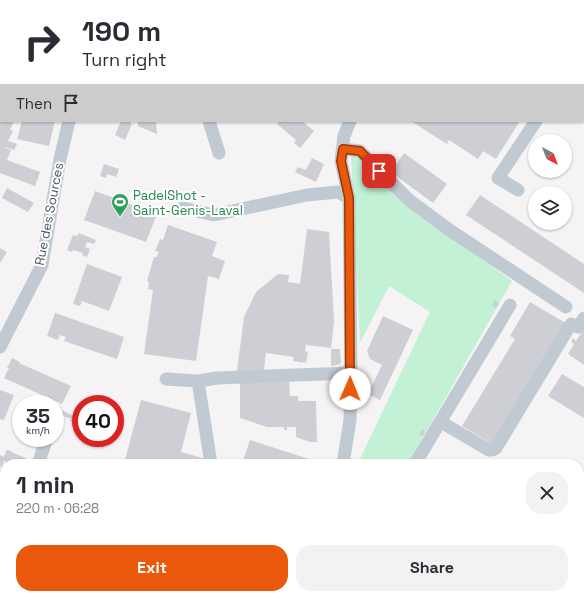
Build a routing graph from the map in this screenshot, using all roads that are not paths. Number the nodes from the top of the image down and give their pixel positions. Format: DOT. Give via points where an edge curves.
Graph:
graph roads {
  1 [pos="69,122"];
  2 [pos="209,122"];
  3 [pos="350,122"];
  4 [pos="535,122"];
  5 [pos="343,149"];
  6 [pos="219,153"];
  7 [pos="518,190"];
  8 [pos="349,198"];
  9 [pos="183,208"];
  10 [pos="510,305"];
  11 [pos="566,307"];
  12 [pos="584,318"];
  13 [pos="0,347"];
  14 [pos="351,373"];
  15 [pos="166,379"];
  16 [pos="198,381"];
  17 [pos="441,422"];
  18 [pos="44,447"];
  19 [pos="40,459"];
  20 [pos="210,459"];
  21 [pos="344,459"];
  22 [pos="418,459"];
  1 -- 13 [label="street, Rue des Sources" via="42,265"];
  2 -- 6 [label="street"];
  3 -- 5 [label="street" via="344,136"];
  4 -- 7 [label="street" via="498,178"];
  5 -- 8 [label="street" via="341,161"];
  5 -- 11 [label="street" via="360,151 409,200 448,229"];
  8 -- 9 [label="street" via="338,192 307,195 214,215"];
  8 -- 14 [label="street"];
  10 -- 17 [label="street"];
  12 -- 17 [label="street" via="578,327 571,324 494,450 486,449"];
  14 -- 16 [label="street" via="217,378"];
  14 -- 21 [label="street" via="350,420"];
  15 -- 16 [label="street"];
  16 -- 20 [label="street"];
  17 -- 22 [label="street"];
  18 -- 19 [label="street"];
}
